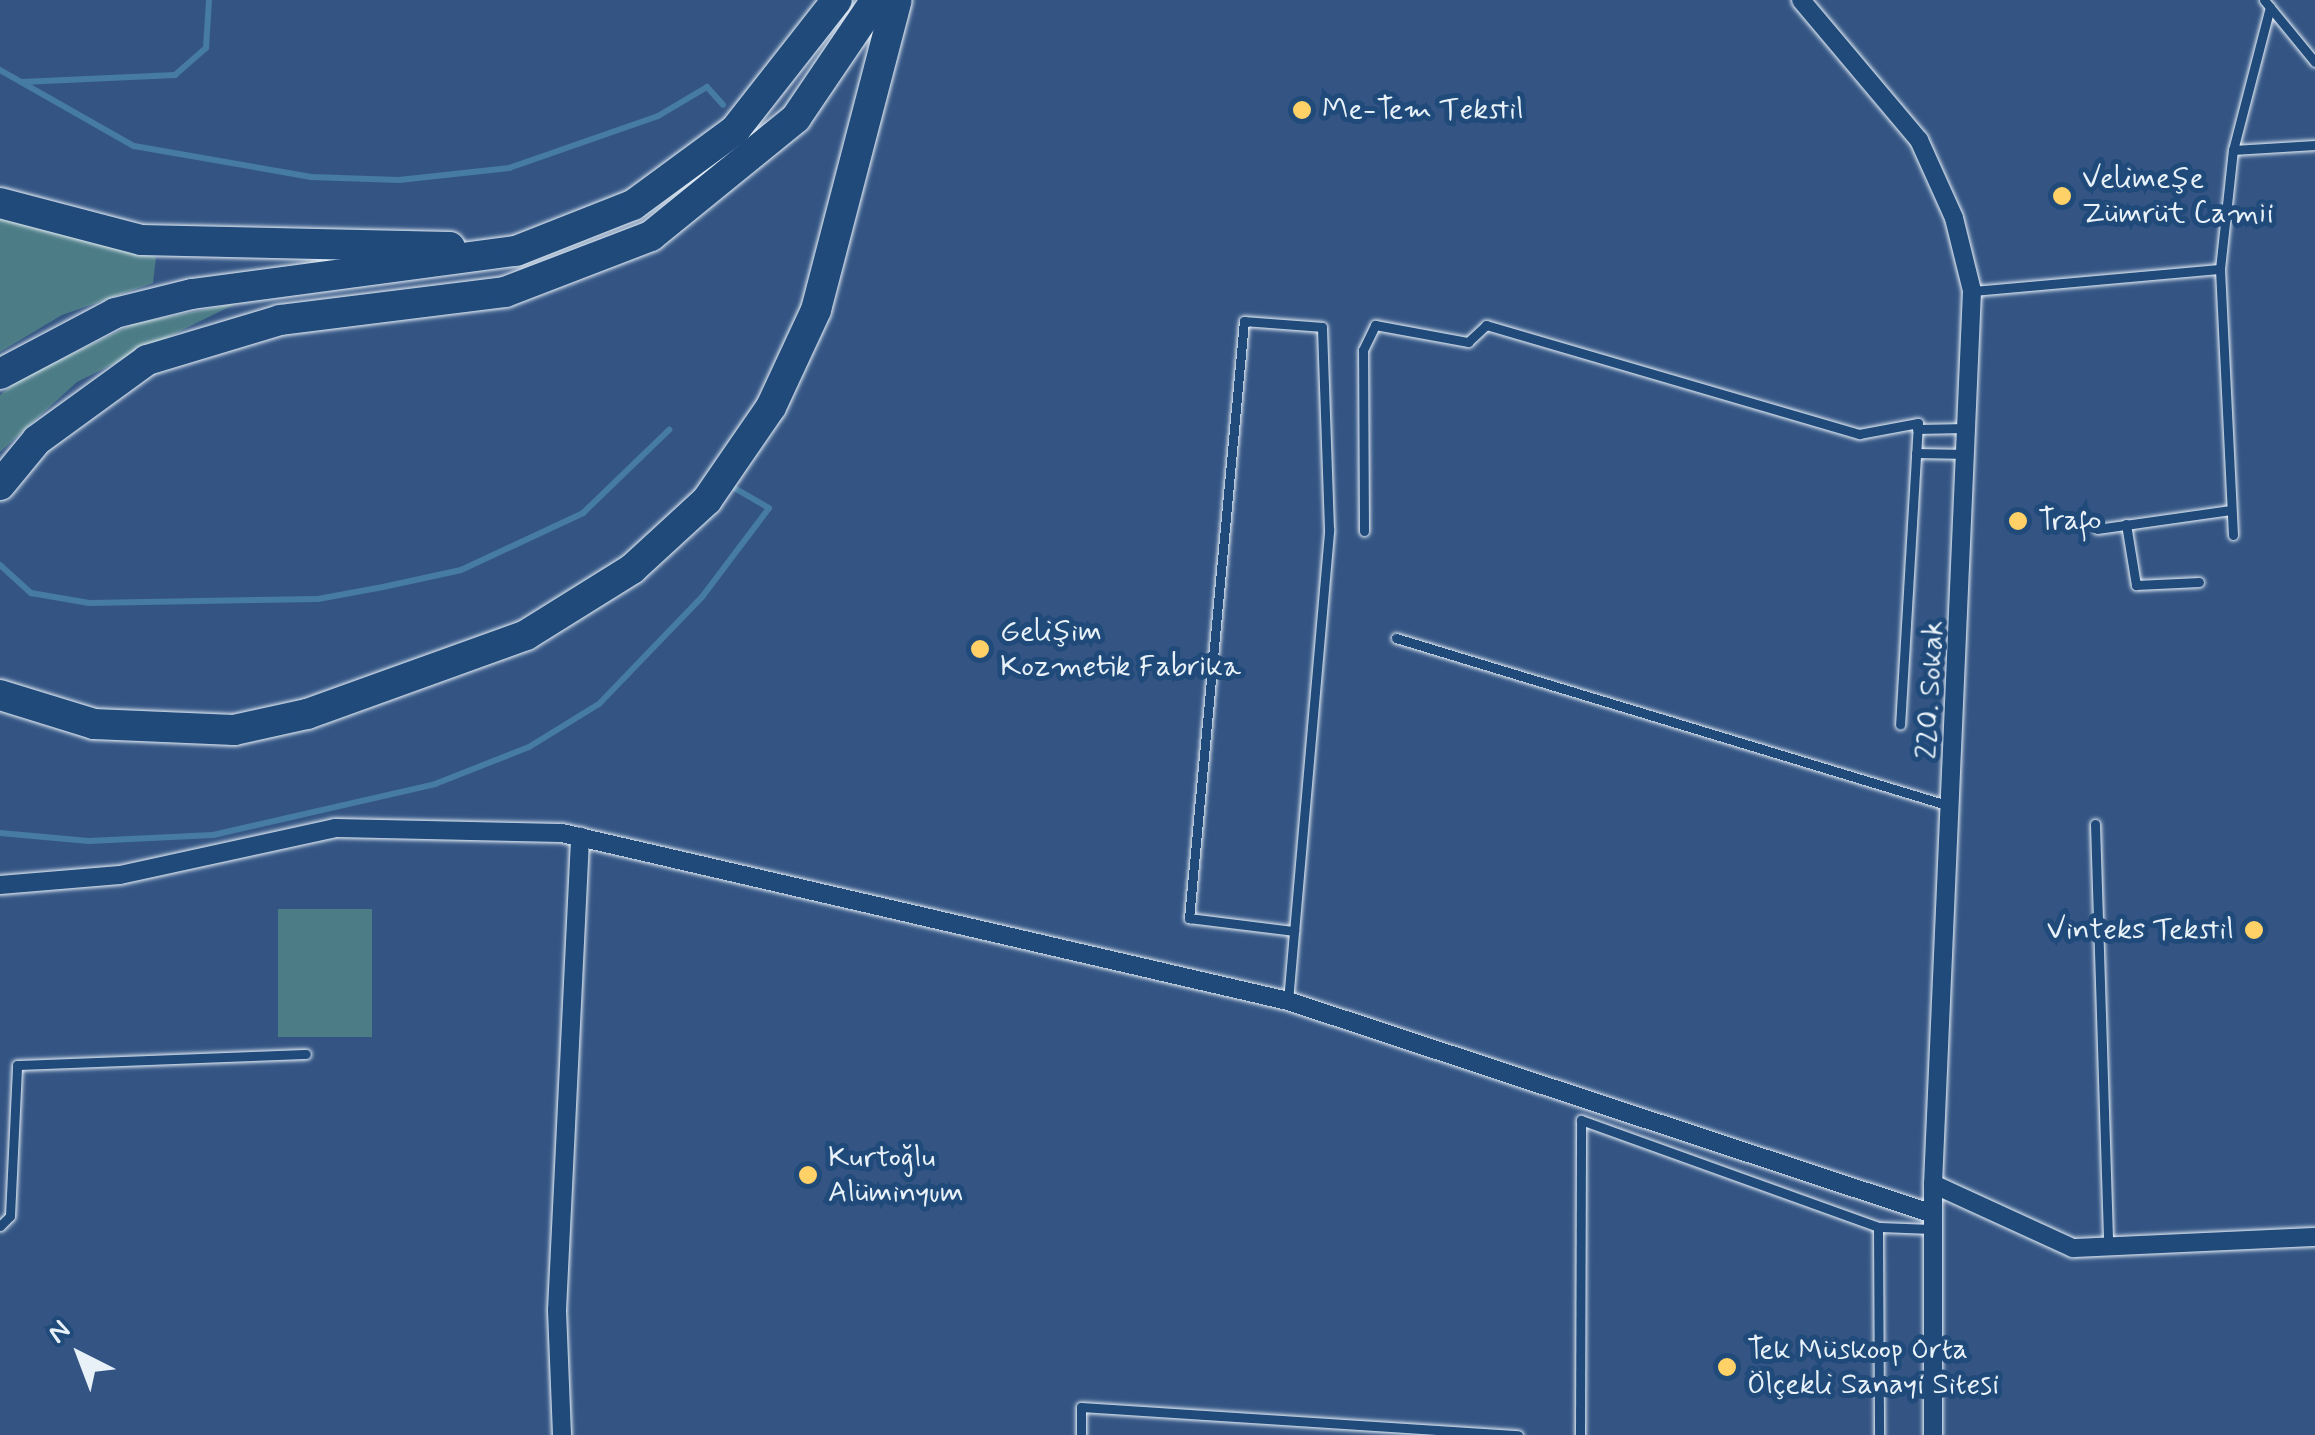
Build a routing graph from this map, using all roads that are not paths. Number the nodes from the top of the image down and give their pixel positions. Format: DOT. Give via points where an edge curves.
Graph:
graph roads {
  1 [pos="837,0"];
  2 [pos="876,0"];
  3 [pos="897,0"];
  4 [pos="1801,0"];
  5 [pos="2267,4"];
  6 [pos="2315,62"];
  7 [pos="2315,145"];
  8 [pos="2233,150"];
  9 [pos="0,203"];
  10 [pos="633,205"];
  11 [pos="2220,269"];
  12 [pos="1972,291"];
  13 [pos="0,374"];
  14 [pos="1968,428"];
  15 [pos="1917,429"];
  16 [pos="1916,453"];
  17 [pos="1968,454"];
  18 [pos="0,485"];
  19 [pos="2231,510"];
  20 [pos="2126,524"];
  21 [pos="2097,528"];
  22 [pos="1364,532"];
  23 [pos="2233,535"];
  24 [pos="2199,582"];
  25 [pos="1396,638"];
  26 [pos="0,696"];
  27 [pos="1900,724"];
  28 [pos="1952,807"];
  29 [pos="2095,824"];
  30 [pos="580,838"];
  31 [pos="0,885"];
  32 [pos="1294,931"];
  33 [pos="1288,1002"];
  34 [pos="306,1054"];
  35 [pos="1933,1184"];
  36 [pos="1933,1222"];
  37 [pos="0,1226"];
  38 [pos="1878,1227"];
  39 [pos="2315,1237"];
  40 [pos="2108,1246"];
  41 [pos="562,1435"];
  42 [pos="1080,1435"];
  43 [pos="1518,1435"];
  44 [pos="1580,1435"];
  45 [pos="1879,1435"];
  46 [pos="1932,1435"];
  1 -- 10 [label="highway" via="746,118"];
  2 -- 18 [label="highway" via="796,118 651,236 505,292 280,320 147,360 37,440"];
  3 -- 26 [label="highway" via="816,310 778,391 707,500 632,569 526,634 307,714 234,730 94,724"];
  4 -- 12 [label="street, 220. Sokak" via="1920,140 1954,218"];
  5 -- 6 [label="lane"];
  5 -- 8 [label="lane"];
  7 -- 8 [label="lane"];
  8 -- 11 [label="lane"];
  9 -- 10 [label="highway" via="141,240 302,248 474,245"];
  10 -- 13 [label="highway" via="516,251 192,294 115,314"];
  11 -- 12 [label="lane"];
  11 -- 19 [label="lane"];
  12 -- 14 [label="street, 220. Sokak"];
  14 -- 15 [label="lane"];
  14 -- 17 [label="street, 220. Sokak"];
  15 -- 16 [label="lane"];
  15 -- 22 [label="lane" via="1859,434 1486,325 1468,342 1375,326 1362,350"];
  16 -- 17 [label="lane"];
  16 -- 27 [label="lane"];
  17 -- 28 [label="street, 220. Sokak"];
  19 -- 20 [label="lane"];
  19 -- 23 [label="lane"];
  20 -- 21 [label="lane"];
  20 -- 24 [label="lane" via="2136,585"];
  25 -- 28 [label="lane"];
  28 -- 35 [label="street, 220. Sokak"];
  29 -- 40 [label="lane"];
  30 -- 31 [label="street" via="335,828 120,875"];
  30 -- 33 [label="street"];
  30 -- 41 [label="street" via="557,1310"];
  32 -- 32 [label="lane" via="1329,529 1322,326 1244,320 1189,918"];
  32 -- 33 [label="lane"];
  33 -- 36 [label="street"];
  34 -- 37 [label="lane" via="17,1066 10,1216"];
  35 -- 36 [label="street, 220. Sokak"];
  35 -- 40 [label="street" via="2073,1248"];
  36 -- 38 [label="lane"];
  36 -- 46 [label="street, 220. Sokak"];
  38 -- 44 [label="lane" via="1581,1120"];
  38 -- 45 [label="lane"];
  39 -- 40 [label="street"];
  42 -- 43 [label="lane" via="1081,1407"];
}
